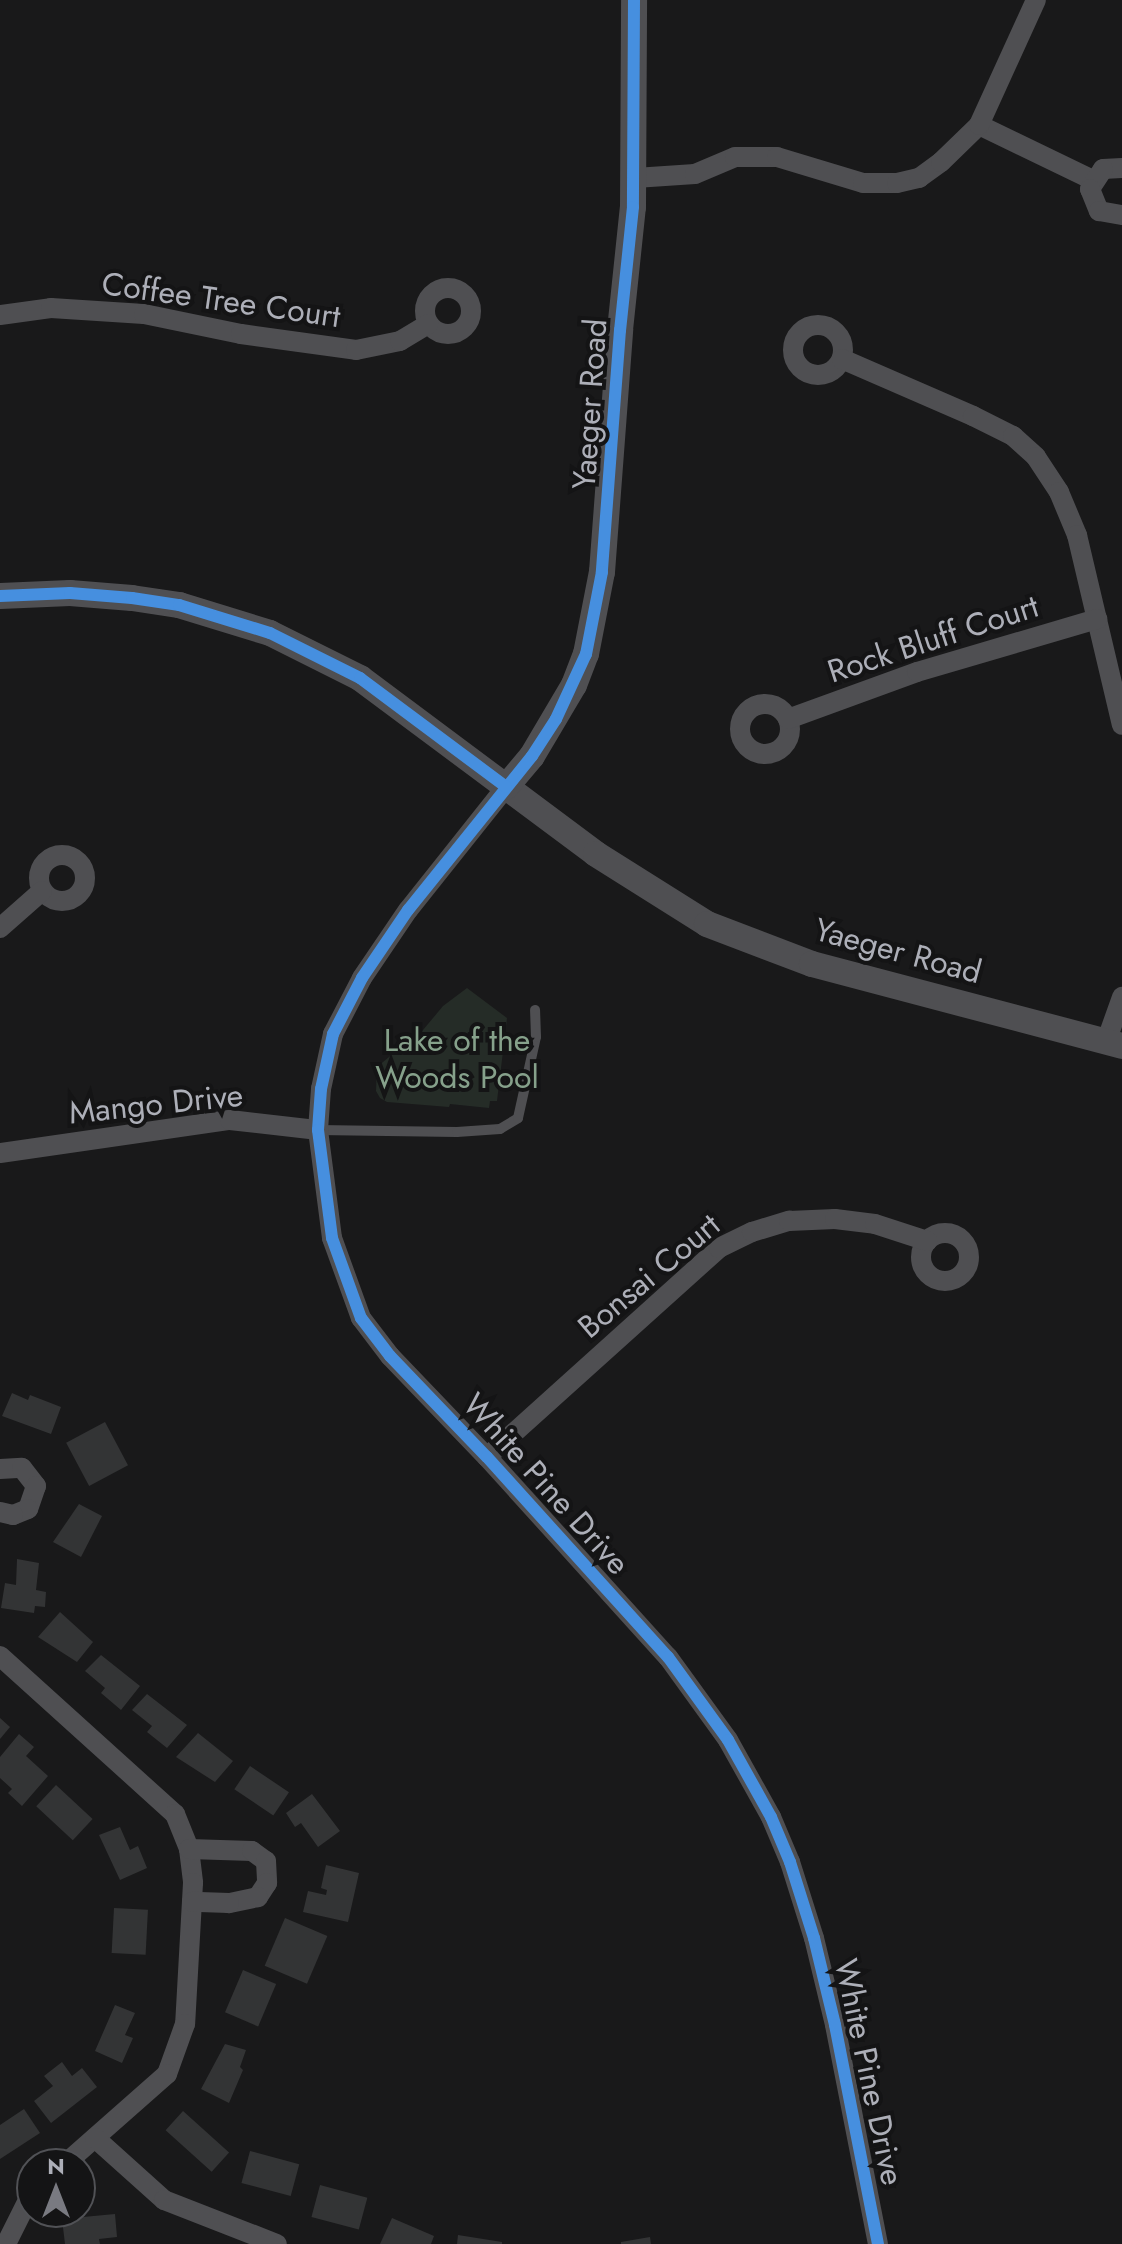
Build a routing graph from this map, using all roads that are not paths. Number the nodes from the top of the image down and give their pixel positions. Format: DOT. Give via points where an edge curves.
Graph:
graph roads {
  1 [pos="634,0"];
  2 [pos="1036,0"];
  3 [pos="979,125"];
  4 [pos="1122,168"];
  5 [pos="635,178"];
  6 [pos="1093,180"];
  7 [pos="1122,215"];
  8 [pos="0,315"];
  9 [pos="428,324"];
  10 [pos="842,359"];
  11 [pos="0,596"];
  12 [pos="1097,619"];
  13 [pos="788,719"];
  14 [pos="1122,725"];
  15 [pos="506,787"];
  16 [pos="42,891"];
  17 [pos="0,928"];
  18 [pos="1122,997"];
  19 [pos="535,1010"];
  20 [pos="1114,1044"];
  21 [pos="318,1130"];
  22 [pos="1,1150"];
  23 [pos="927,1241"];
  24 [pos="487,1457"];
  25 [pos="0,1469"];
  26 [pos="0,1512"];
  27 [pos="0,1656"];
  28 [pos="189,1849"];
  29 [pos="192,1902"];
  30 [pos="95,2138"];
  31 [pos="83,2148"];
  32 [pos="16,2224"];
  33 [pos="6,2244"];
  34 [pos="277,2244"];
  35 [pos="878,2244"];
  1 -- 5 [label="street, Yaeger Road"];
  2 -- 3 [label="street"];
  3 -- 5 [label="street" via="919,178 897,183 863,183 777,157 735,157 695,174"];
  3 -- 6 [label="street"];
  4 -- 6 [label="street" via="1103,169"];
  5 -- 15 [label="street, Yaeger Road" via="595,614 586,654 556,719"];
  6 -- 7 [label="street" via="1094,205 1106,215"];
  8 -- 9 [label="street, Coffee Tree Court" via="51,308 144,314 356,350 400,341"];
  10 -- 12 [label="street" via="1013,436 1036,457 1059,492 1077,535"];
  11 -- 15 [label="street" via="70,593 132,598 179,605 270,633 360,678"];
  12 -- 13 [label="street, Rock Bluff Court" via="917,672"];
  12 -- 14 [label="street"];
  15 -- 20 [label="street, Yaeger Road" via="641,885 740,939 852,976"];
  15 -- 21 [label="street, White Pine Drive" via="408,910 362,978 333,1034"];
  16 -- 17 [label="street"];
  18 -- 20 [label="street"];
  19 -- 21 [label="lane" via="536,1037 518,1118 500,1129"];
  21 -- 22 [label="street, Mango Drive" via="230,1120"];
  21 -- 24 [label="street, White Pine Drive" via="332,1238 361,1318 390,1356"];
  23 -- 24 [label="street, Bonsai Court" via="875,1224 835,1219 789,1221 719,1248"];
  24 -- 35 [label="street, White Pine Drive" via="668,1657 728,1740 771,1817 814,1938"];
  25 -- 26 [label="street" via="14,1466 28,1472 36,1494 21,1513"];
  27 -- 28 [label="street" via="175,1814"];
  28 -- 29 [label="street"];
  28 -- 29 [label="street" via="252,1851 266,1861 267,1883 258,1897"];
  29 -- 30 [label="street" via="185,2024 167,2074"];
  30 -- 31 [label="street"];
  30 -- 34 [label="street" via="164,2200"];
  32 -- 33 [label="street"];
}
